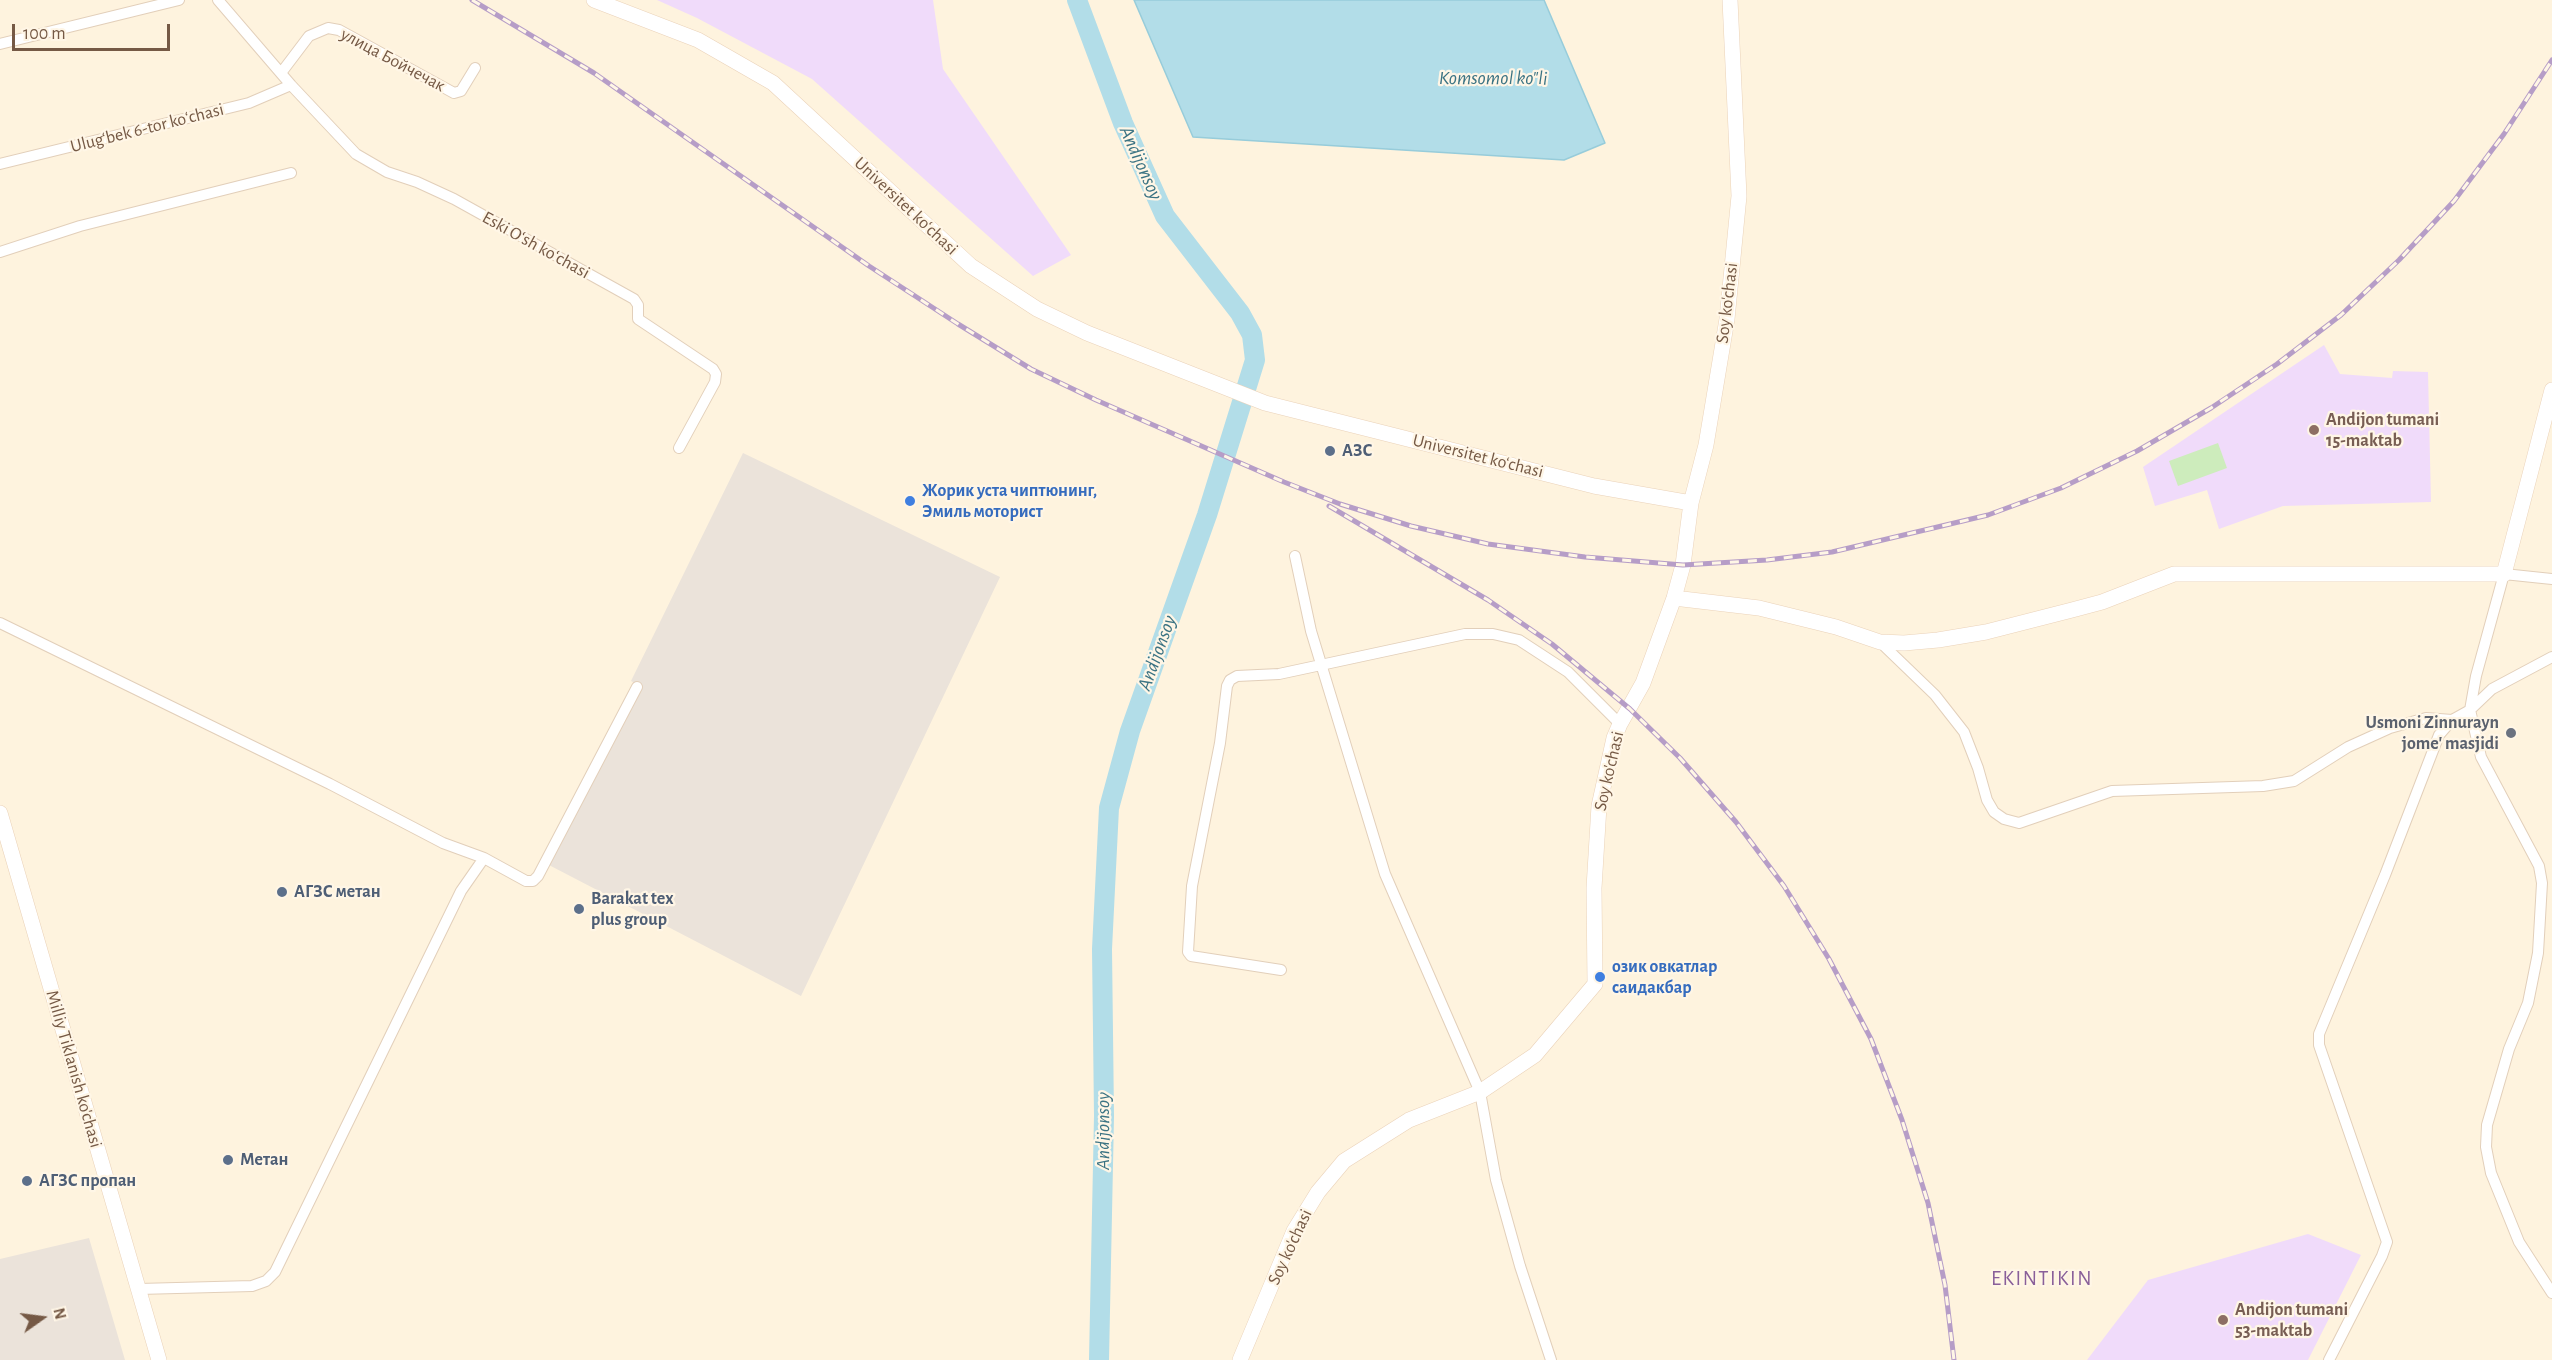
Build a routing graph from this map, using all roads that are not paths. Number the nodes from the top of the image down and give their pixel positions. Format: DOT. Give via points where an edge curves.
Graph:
graph roads {
  1 [pos="179,0"];
  2 [pos="218,0"];
  3 [pos="594,0"];
  4 [pos="1730,0"];
  5 [pos="0,45"];
  6 [pos="475,68"];
  7 [pos="280,73"];
  8 [pos="291,85"];
  9 [pos="0,164"];
  10 [pos="291,173"];
  11 [pos="0,252"];
  12 [pos="2552,390"];
  13 [pos="679,448"];
  14 [pos="1691,503"];
  15 [pos="1295,556"];
  16 [pos="2504,574"];
  17 [pos="2552,579"];
  18 [pos="1674,598"];
  19 [pos="0,623"];
  20 [pos="1880,642"];
  21 [pos="2552,657"];
  22 [pos="1321,664"];
  23 [pos="637,687"];
  24 [pos="2470,710"];
  25 [pos="2452,720"];
  26 [pos="1620,724"];
  27 [pos="0,813"];
  28 [pos="484,858"];
  29 [pos="1281,970"];
  30 [pos="1480,1092"];
  31 [pos="139,1289"];
  32 [pos="2552,1293"];
  33 [pos="159,1360"];
  34 [pos="1240,1360"];
  35 [pos="1551,1360"];
  36 [pos="2329,1360"];
  1 -- 5 [label="street"];
  2 -- 7 [label="street, Eski Oʻsh koʻchasi"];
  3 -- 14 [label="main road, Universitet kо‘chasi" via="698,40 772,83 971,266 1037,309 1087,333 1265,403 1594,486"];
  4 -- 14 [label="main road, Soy ko'chasi" via="1739,196 1726,319 1706,444"];
  6 -- 7 [label="street, улица Бойчечак" via="461,91 454,93 339,30 328,28 309,36"];
  7 -- 8 [label="street, Eski Oʻsh koʻchasi"];
  8 -- 9 [label="street, Ulug‘bek 6-tor koʻchasi" via="249,103"];
  8 -- 13 [label="street, Eski Oʻsh koʻchasi" via="356,154 454,199 634,299 638,319 713,369 715,382"];
  10 -- 11 [label="street" via="80,226"];
  12 -- 16 [label="main road"];
  14 -- 18 [label="main road, Soy ko'chasi" via="1683,565"];
  15 -- 22 [label="street"];
  16 -- 17 [label="street"];
  16 -- 20 [label="main road" via="2174,574 2102,602 1986,632 1938,640"];
  16 -- 24 [label="street"];
  18 -- 20 [label="main road" via="1759,608"];
  18 -- 26 [label="main road, Soy ko'chasi" via="1643,683"];
  19 -- 28 [label="street" via="443,843"];
  20 -- 25 [label="street" via="1935,695 1964,732 1994,812 2019,823 2112,791 2263,786 2294,781 2348,747 2390,728 2426,718"];
  21 -- 24 [label="street" via="2493,689"];
  22 -- 26 [label="street" via="1465,634 1493,634 1519,640 1568,672"];
  22 -- 29 [label="street" via="1230,680 1192,886 1187,945 1191,956"];
  22 -- 30 [label="street" via="1385,874"];
  23 -- 28 [label="street" via="538,876 526,881"];
  24 -- 25 [label="street"];
  24 -- 32 [label="street" via="2481,757 2539,866 2538,953 2528,1003 2508,1049 2487,1125 2486,1147 2491,1173 2518,1242"];
  25 -- 36 [label="street" via="2439,735 2424,769 2319,1034 2319,1045 2386,1242"];
  26 -- 30 [label="main road, Soy ko'chasi" via="1599,806 1594,888 1595,984 1534,1055"];
  27 -- 31 [label="main road, Milliy Tiklanish ko'chasi"];
  28 -- 31 [label="street" via="456,901 274,1272 266,1281 252,1286"];
  30 -- 34 [label="main road, Soy ko'chasi" via="1409,1120 1344,1161 1318,1192 1294,1231"];
  30 -- 35 [label="street" via="1496,1180"];
  31 -- 33 [label="main road, Milliy Tiklanish ko'chasi"];
}
